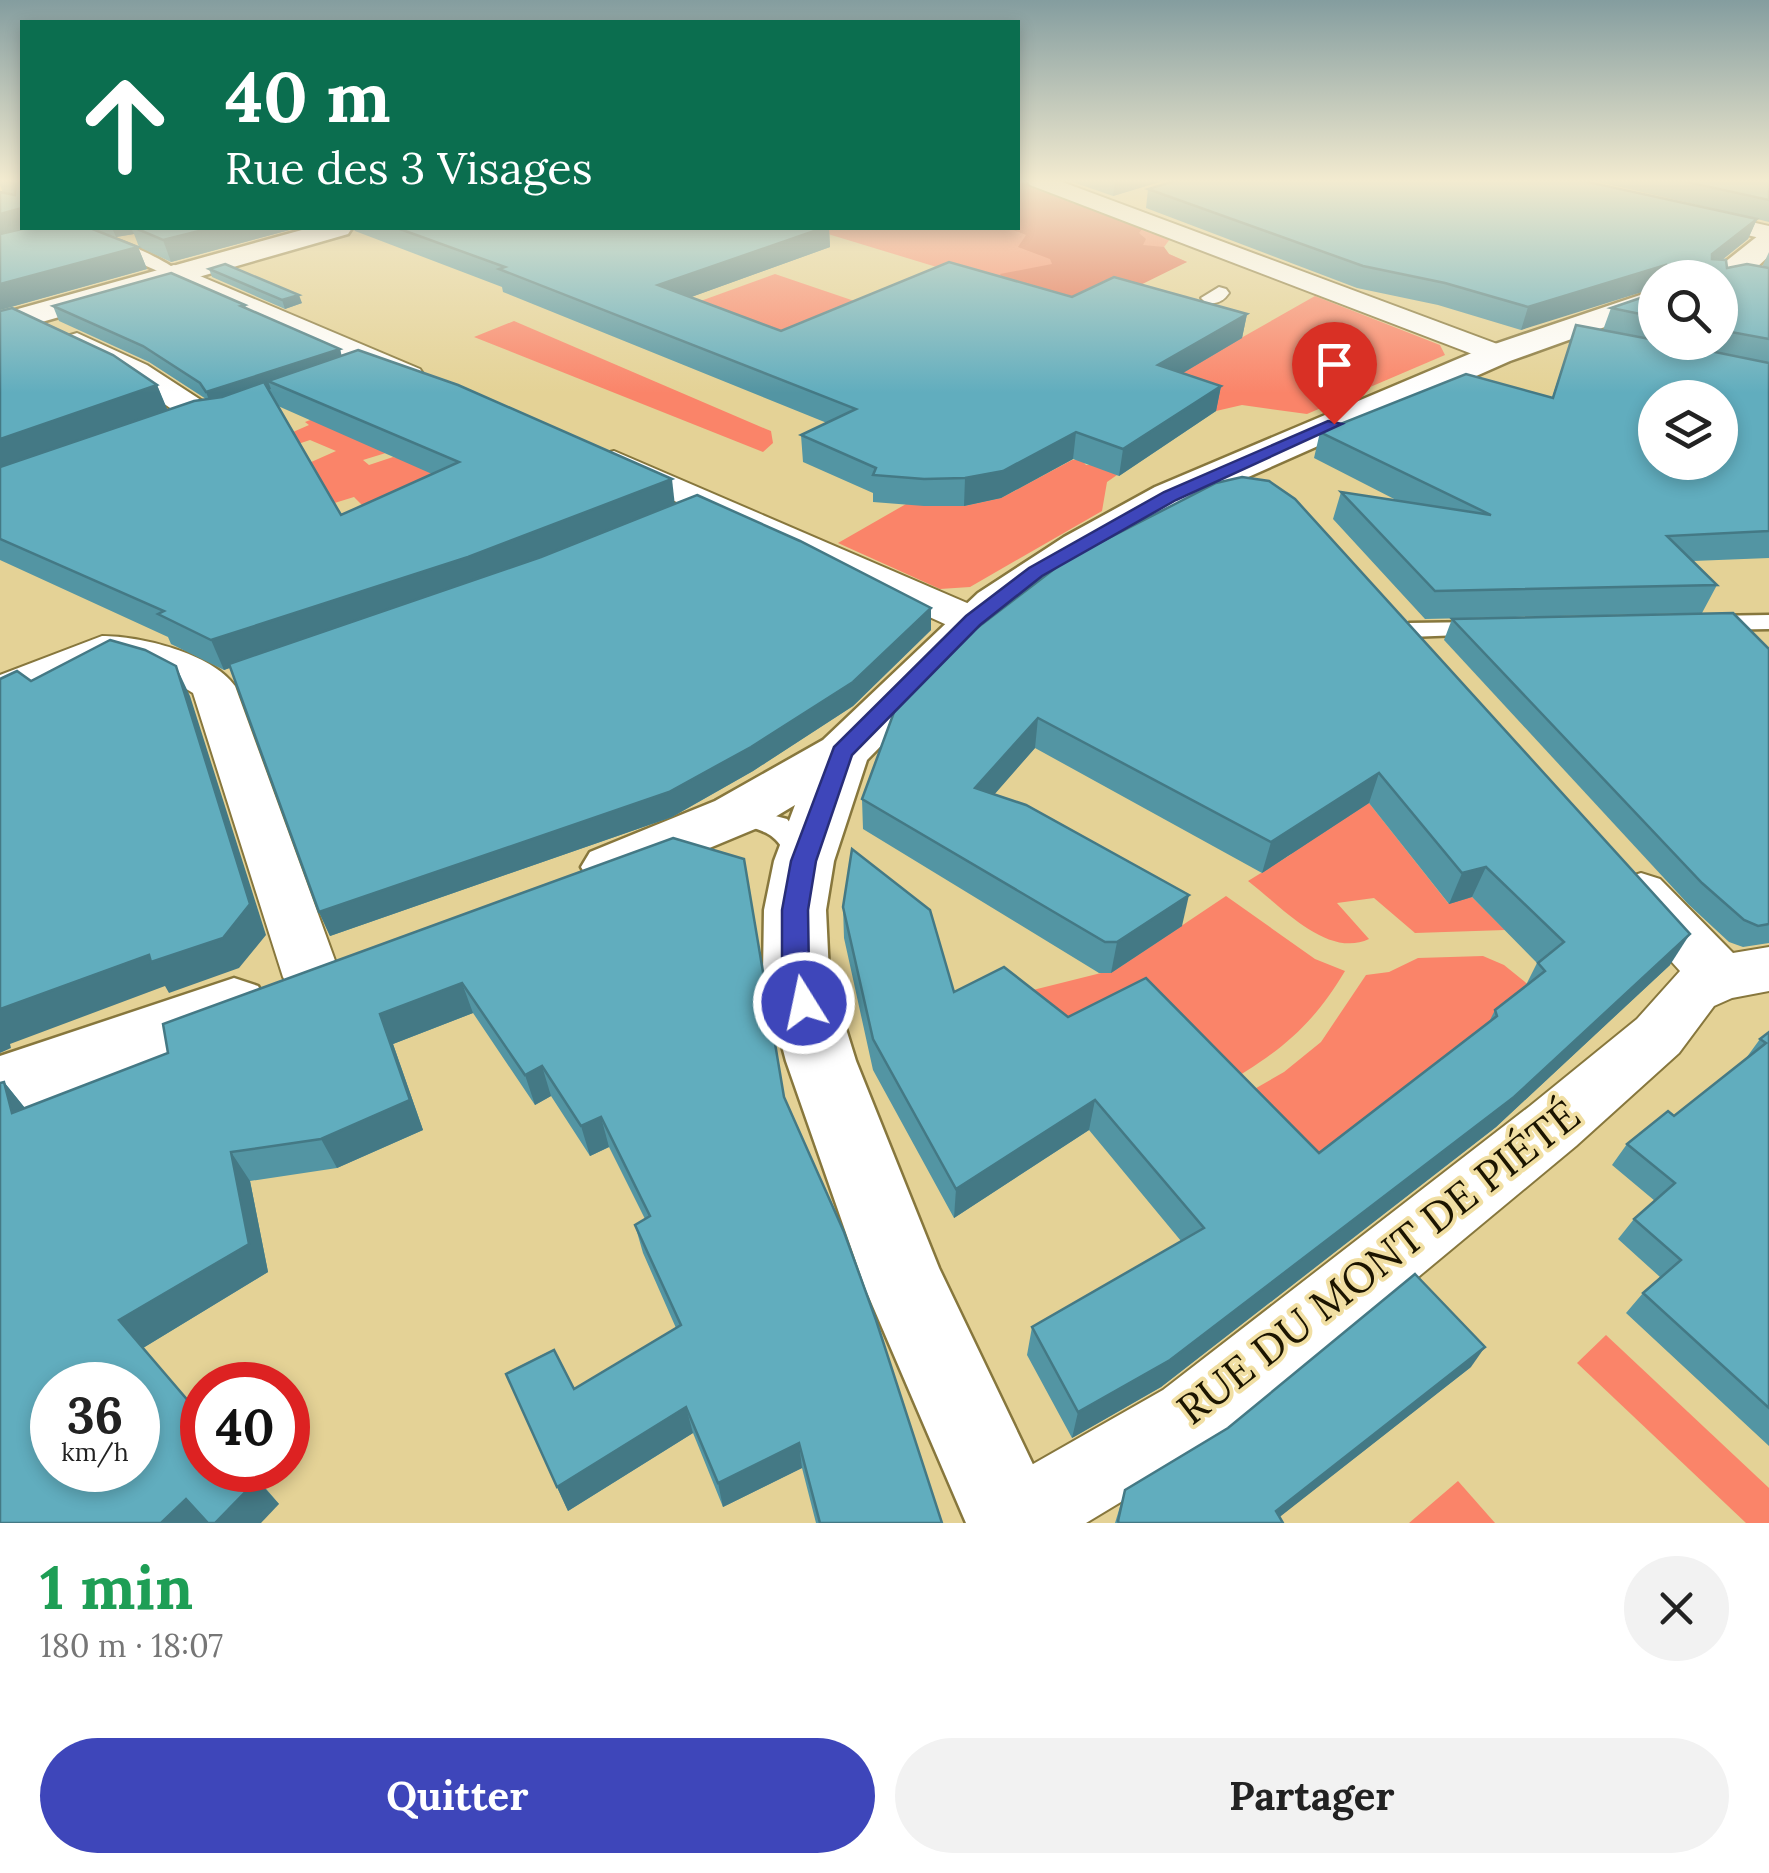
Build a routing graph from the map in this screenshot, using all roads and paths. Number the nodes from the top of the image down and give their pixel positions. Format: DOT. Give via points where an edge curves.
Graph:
graph roads {
  1 [pos="128,251"];
  2 [pos="256,251"];
  3 [pos="1226,251"];
  4 [pos="174,274"];
  5 [pos="1738,277"];
  6 [pos="1769,282"];
  7 [pos="1638,305"];
  8 [pos="12,320"];
  9 [pos="1552,333"];
  10 [pos="1616,347"];
  11 [pos="1498,354"];
  12 [pos="444,388"];
  13 [pos="126,443"];
  14 [pos="580,446"];
  15 [pos="1234,468"];
  16 [pos="1276,495"];
  17 [pos="1396,616"];
  18 [pos="973,620"];
  19 [pos="1769,622"];
  20 [pos="1689,624"];
  21 [pos="1510,628"];
  22 [pos="1450,678"];
  23 [pos="0,691"];
  24 [pos="842,752"];
  25 [pos="735,816"];
  26 [pos="804,861"];
  27 [pos="1616,865"];
  28 [pos="553,888"];
  29 [pos="339,967"];
  30 [pos="1745,973"];
  31 [pos="0,1087"];
  32 [pos="1014,1522"];
  1 -- 4 [label="lane"];
  2 -- 4 [label="street"];
  3 -- 11 [label="street"];
  4 -- 8 [label="street"];
  4 -- 12 [label="street" via="368,366"];
  5 -- 6 [label="street"];
  7 -- 9 [label="street"];
  8 -- 13 [label="street" via="136,371 198,419"];
  9 -- 10 [label="street"];
  9 -- 11 [label="street"];
  11 -- 15 [label="street"];
  14 -- 18 [label="street" via="698,507"];
  15 -- 16 [label="street"];
  15 -- 18 [label="street" via="1079,546"];
  17 -- 21 [label="lane"];
  17 -- 22 [label="street"];
  18 -- 24 [label="street"];
  19 -- 20 [label="lane"];
  23 -- 29 [label="street" via="102,649 139,650 222,683"];
  24 -- 25 [label="street"];
  24 -- 26 [label="street"];
  25 -- 26 [label="lane" via="770,818"];
  25 -- 28 [label="street"];
  26 -- 32 [label="street" via="795,910 796,974 820,1061 907,1290"];
  27 -- 30 [label="street"];
  29 -- 31 [label="street"];
  30 -- 32 [label="street, RUE DU MONT DE PIÉTÉ" via="1694,990 1658,1036 1553,1126 1190,1416"];
}
